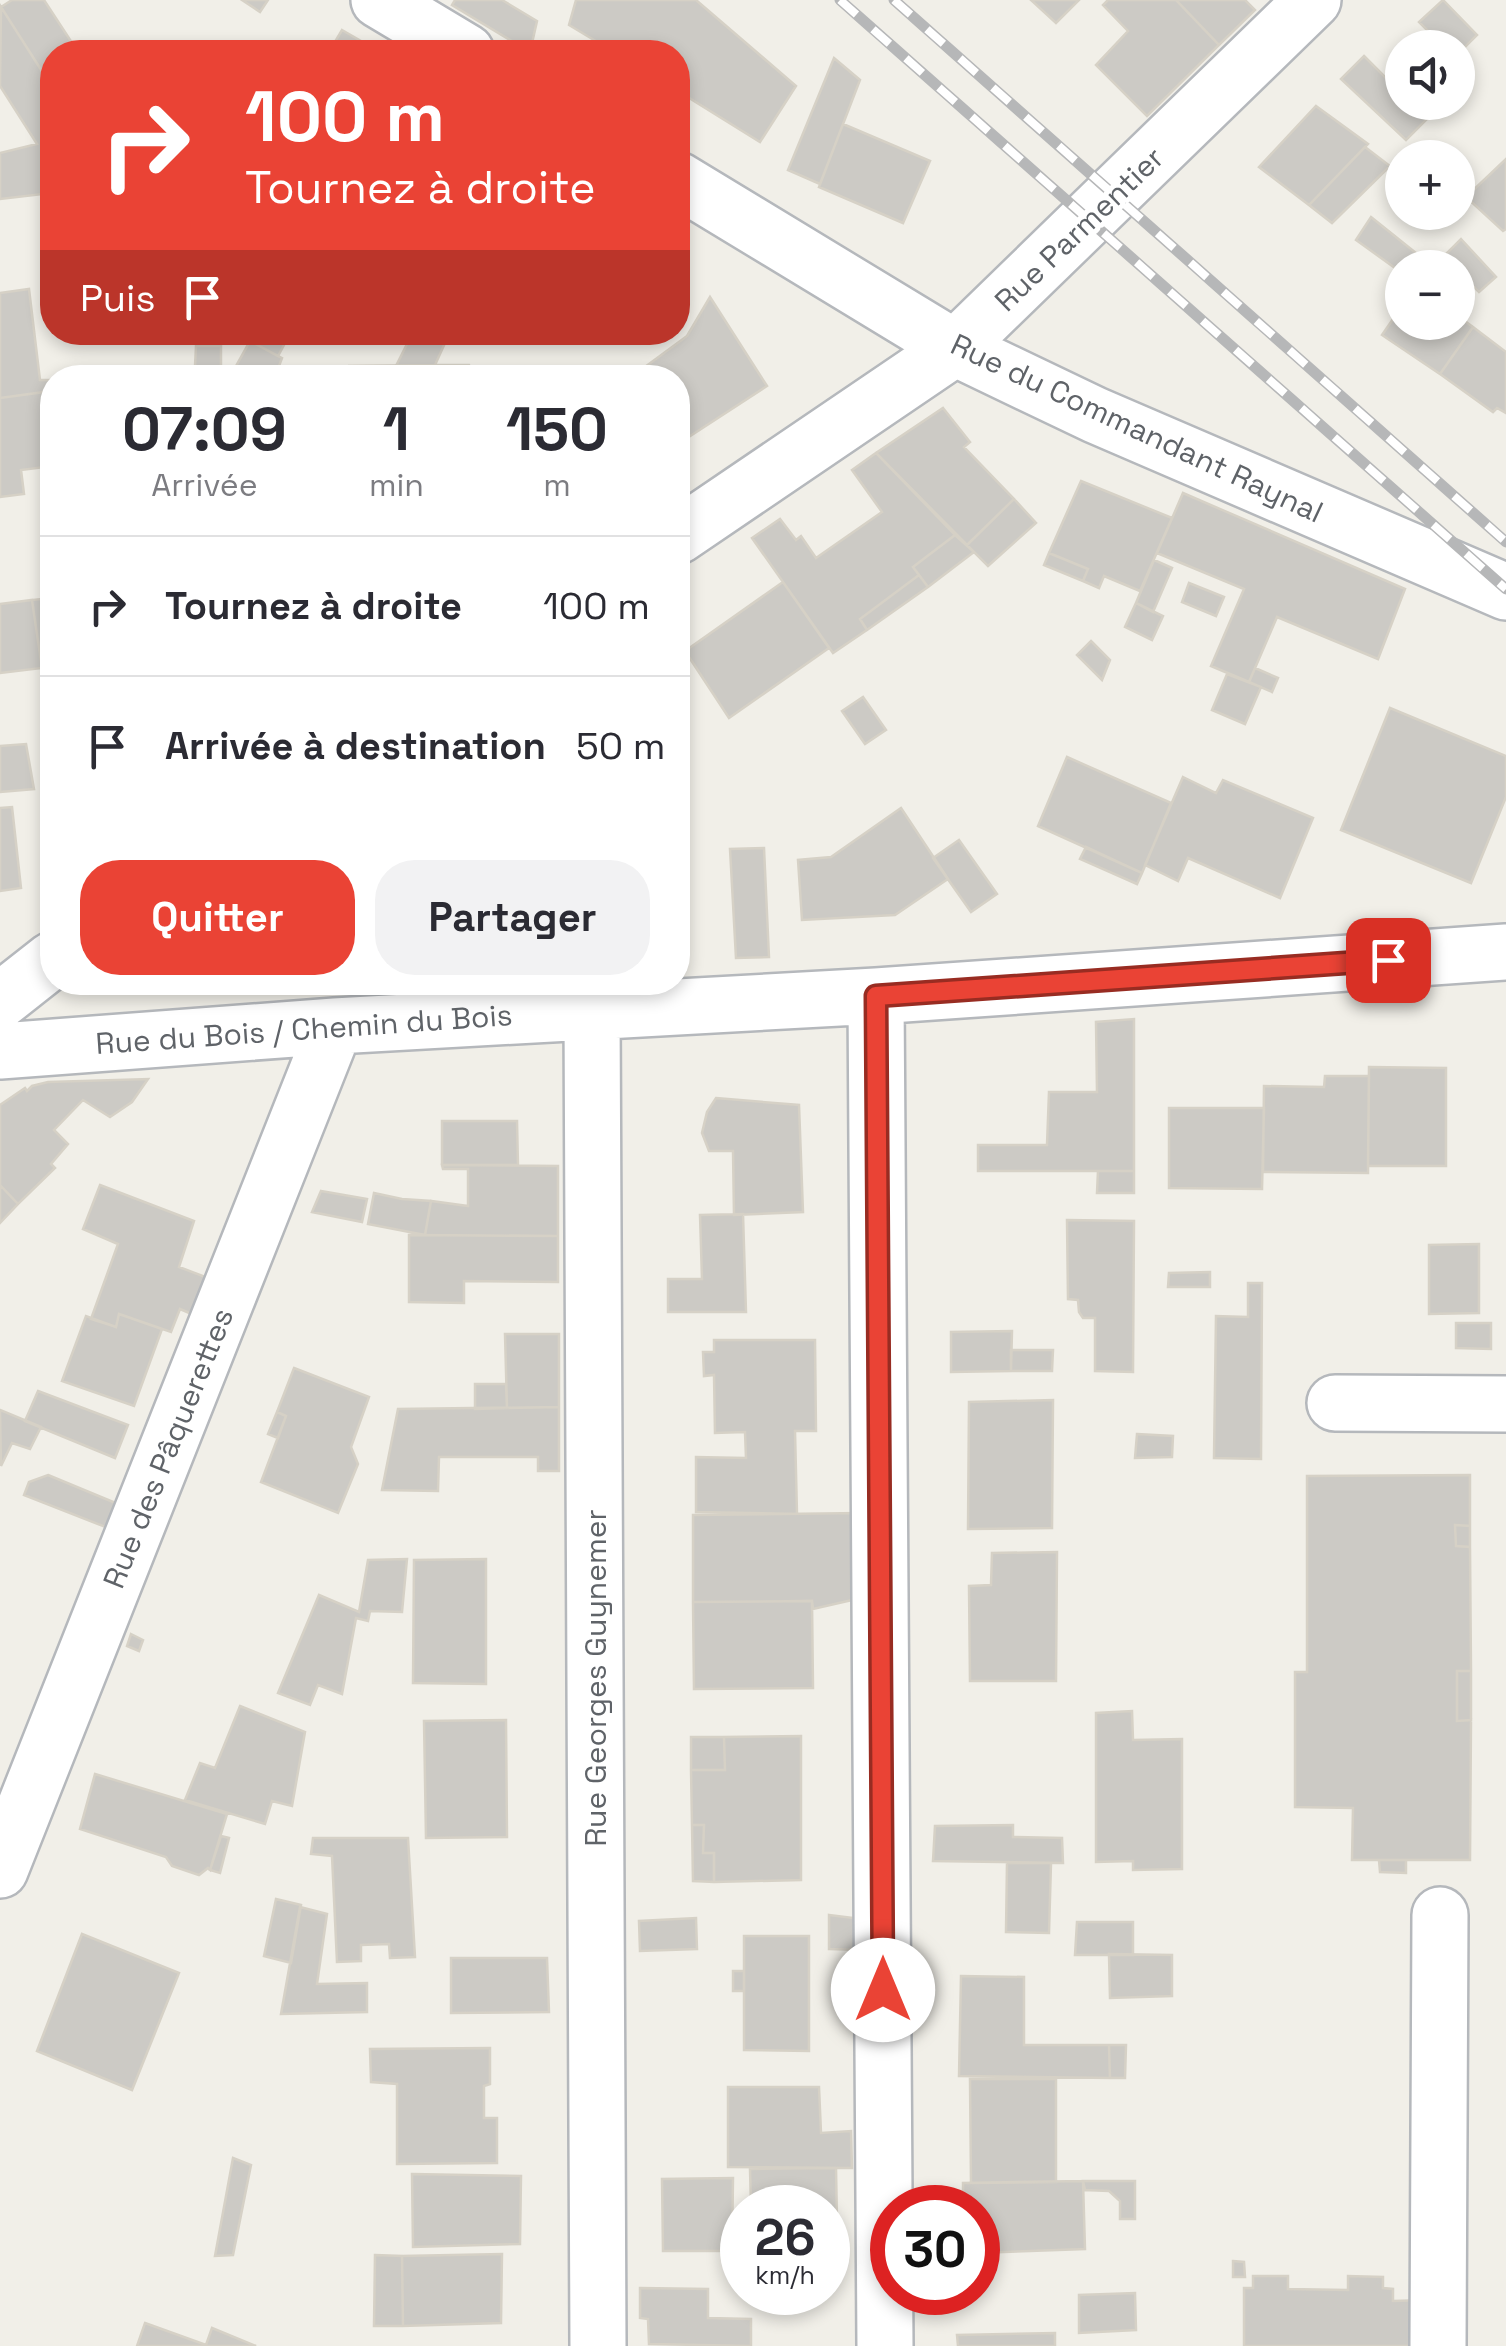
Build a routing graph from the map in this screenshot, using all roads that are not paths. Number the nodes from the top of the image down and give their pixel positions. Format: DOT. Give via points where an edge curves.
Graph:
graph roads {
  1 [pos="379,0"];
  2 [pos="1313,0"];
  3 [pos="446,40"];
  4 [pos="690,187"];
  5 [pos="955,348"];
  6 [pos="690,528"];
  7 [pos="1506,592"];
  8 [pos="1506,952"];
  9 [pos="40,969"];
  10 [pos="876,996"];
  11 [pos="0,1001"];
  12 [pos="592,1010"];
  13 [pos="335,1026"];
  14 [pos="0,1050"];
  15 [pos="1335,1403"];
  16 [pos="1506,1404"];
  17 [pos="0,1870"];
  18 [pos="1440,1916"];
  19 [pos="598,2346"];
  20 [pos="886,2346"];
  21 [pos="1438,2346"];
  1 -- 3 [label="street"];
  2 -- 5 [label="street, Rue Parmentier"];
  4 -- 5 [label="street, Rue du Commandant Raynal"];
  5 -- 6 [label="street, Rue Parmentier"];
  5 -- 7 [label="street, Rue du Commandant Raynal"];
  8 -- 10 [label="street, Rue du Bois / Chemin du Bois"];
  9 -- 11 [label="street"];
  10 -- 12 [label="street, Rue du Bois / Chemin du Bois"];
  10 -- 20 [label="street"];
  12 -- 13 [label="street, Rue du Bois / Chemin du Bois"];
  12 -- 19 [label="street, Rue Georges Guynemer"];
  13 -- 14 [label="street, Rue du Bois / Chemin du Bois"];
  13 -- 17 [label="street, Rue des Pâquerettes"];
  15 -- 16 [label="street"];
  18 -- 21 [label="street"];
}
